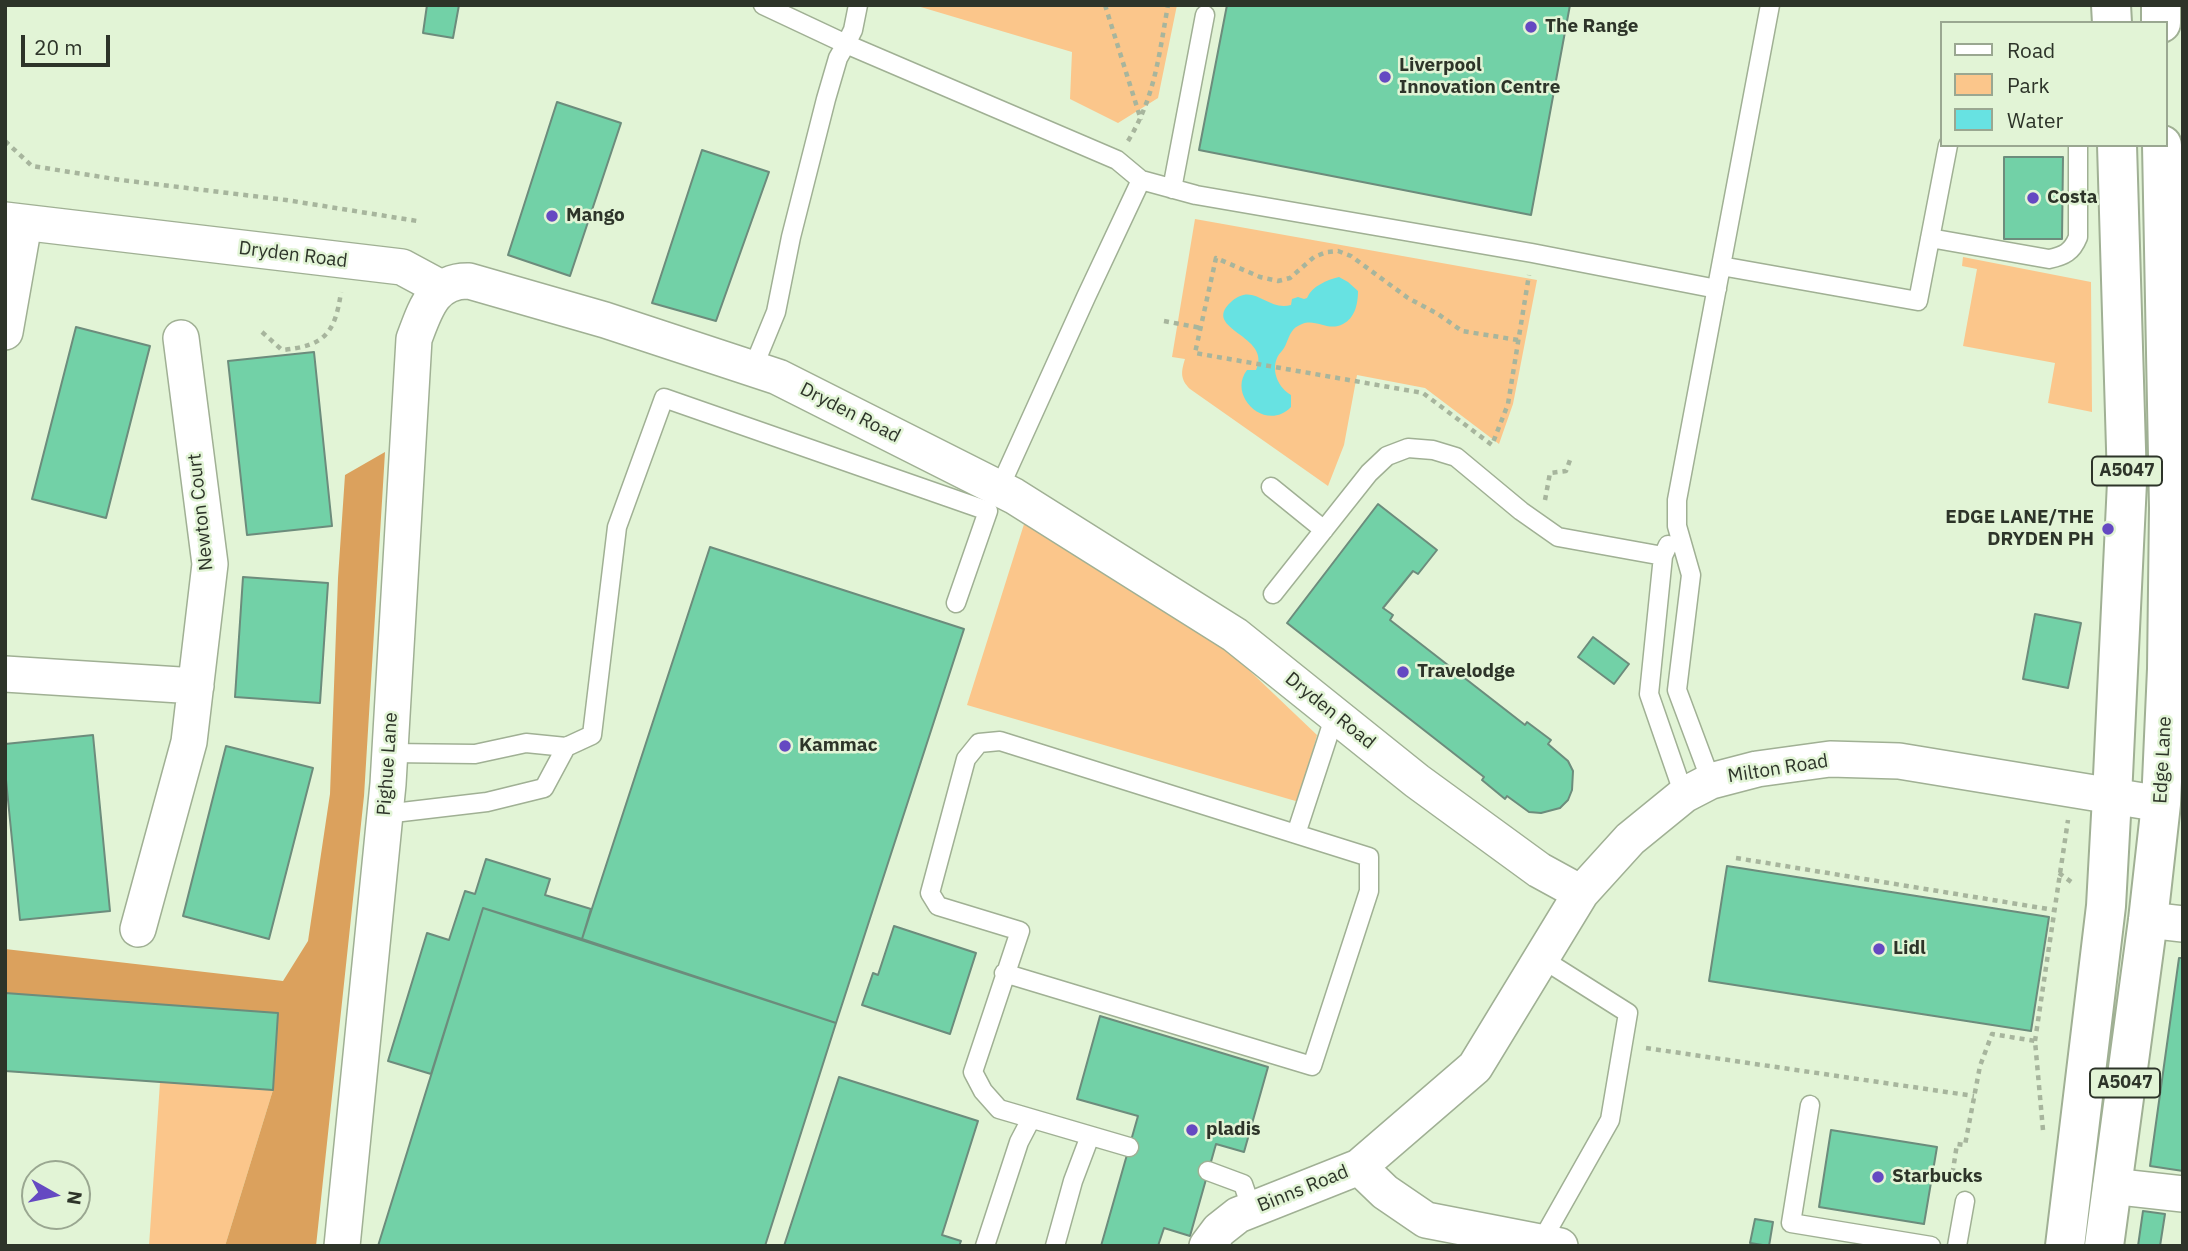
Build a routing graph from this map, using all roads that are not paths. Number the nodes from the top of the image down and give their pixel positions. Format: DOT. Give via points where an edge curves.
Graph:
graph roads {
  1 [pos="763,5"];
  2 [pos="858,5"];
  3 [pos="1770,5"];
  4 [pos="1205,15"];
  5 [pos="846,44"];
  6 [pos="1948,147"];
  7 [pos="2078,147"];
  8 [pos="2117,147"];
  9 [pos="2162,147"];
  10 [pos="1141,180"];
  11 [pos="1172,189"];
  12 [pos="15,222"];
  13 [pos="1930,238"];
  14 [pos="1721,266"];
  15 [pos="441,288"];
  16 [pos="1717,289"];
  17 [pos="5,332"];
  18 [pos="181,338"];
  19 [pos="753,368"];
  20 [pos="1271,487"];
  21 [pos="999,489"];
  22 [pos="1677,526"];
  23 [pos="1324,530"];
  24 [pos="1663,556"];
  25 [pos="1273,594"];
  26 [pos="956,603"];
  27 [pos="2175,668"];
  28 [pos="5,674"];
  29 [pos="196,686"];
  30 [pos="1335,715"];
  31 [pos="566,747"];
  32 [pos="390,753"];
  33 [pos="1698,788"];
  34 [pos="2112,797"];
  35 [pos="2161,804"];
  36 [pos="385,814"];
  37 [pos="1296,834"];
  38 [pos="1581,893"];
  39 [pos="2165,922"];
  40 [pos="138,929"];
  41 [pos="1541,958"];
  42 [pos="1004,973"];
  43 [pos="1810,1105"];
  44 [pos="1031,1118"];
  45 [pos="1090,1136"];
  46 [pos="1129,1147"];
  47 [pos="1359,1167"];
  48 [pos="1208,1171"];
  49 [pos="2111,1186"];
  50 [pos="2183,1194"];
  51 [pos="1957,1198"];
  52 [pos="1252,1210"];
  53 [pos="1550,1244"];
  54 [pos="342,1246"];
  55 [pos="985,1246"];
  56 [pos="1055,1246"];
  57 [pos="1207,1246"];
  58 [pos="1931,1246"];
  59 [pos="1957,1246"];
  60 [pos="2065,1246"];
  61 [pos="2104,1246"];
  1 -- 5 [label="lane"];
  2 -- 5 [label="lane"];
  3 -- 14 [label="lane"];
  4 -- 11 [label="lane"];
  5 -- 10 [label="lane" via="1116,160"];
  5 -- 19 [label="lane" via="826,99 776,312"];
  6 -- 13 [label="lane"];
  7 -- 13 [label="lane" via="2078,237 2063,257 2049,259"];
  8 -- 34 [label="highway, A5047" via="2127,482"];
  9 -- 27 [label="highway, Edge Lane / A5047"];
  10 -- 11 [label="lane"];
  10 -- 21 [label="lane"];
  11 -- 16 [label="lane"];
  12 -- 15 [label="street, Dryden Road" via="402,267"];
  12 -- 17 [label="street"];
  13 -- 14 [label="lane" via="1919,301"];
  14 -- 16 [label="lane"];
  15 -- 19 [label="street, Dryden Road" via="454,281 469,281"];
  15 -- 32 [label="street, Pighue Lane" via="414,339"];
  16 -- 22 [label="lane" via="1677,500"];
  18 -- 29 [label="street, Newton Court" via="210,564"];
  19 -- 21 [label="street, Dryden Road"];
  20 -- 23 [label="lane"];
  21 -- 30 [label="street, Dryden Road" via="1235,635"];
  22 -- 24 [label="lane"];
  22 -- 33 [label="lane" via="1691,575 1677,690"];
  23 -- 24 [label="lane" via="1369,473 1387,456 1408,448 1456,457 1558,537"];
  23 -- 25 [label="lane"];
  24 -- 33 [label="lane" via="1649,694"];
  26 -- 31 [label="lane" via="988,511 664,398 617,527 592,735"];
  27 -- 35 [label="highway, Edge Lane / A5047"];
  28 -- 29 [label="street"];
  29 -- 40 [label="street, Newton Court" via="189,742"];
  30 -- 37 [label="lane"];
  30 -- 38 [label="street, Dryden Road" via="1539,870"];
  31 -- 32 [label="lane" via="526,743 475,754"];
  31 -- 36 [label="lane" via="544,788 486,802"];
  32 -- 36 [label="street, Pighue Lane"];
  33 -- 34 [label="street, Milton Road" via="1757,769 1830,759 1899,761"];
  33 -- 38 [label="street, Milton Road" via="1630,839"];
  34 -- 35 [label="street, Milton Road"];
  34 -- 60 [label="highway, A5047" via="2106,906"];
  35 -- 39 [label="highway, Edge Lane / A5047"];
  36 -- 54 [label="street, Pighue Lane"];
  37 -- 42 [label="lane" via="1368,856 1369,891 1311,1066"];
  37 -- 42 [label="lane" via="1000,741 979,743 966,759 930,893 938,906 1020,931"];
  38 -- 41 [label="street, Milton Road"];
  39 -- 49 [label="highway, Edge Lane / A5047"];
  41 -- 47 [label="street, Milton Road" via="1475,1067"];
  41 -- 53 [label="lane" via="1629,1013 1610,1119"];
  42 -- 44 [label="lane" via="973,1072 999,1109"];
  43 -- 58 [label="lane" via="1791,1223"];
  44 -- 45 [label="lane"];
  44 -- 55 [label="lane"];
  45 -- 46 [label="lane"];
  45 -- 56 [label="lane"];
  47 -- 52 [label="street, Binns Road"];
  47 -- 53 [label="street, Binns Road" via="1426,1220"];
  48 -- 52 [label="lane" via="1243,1184"];
  49 -- 50 [label="street"];
  49 -- 61 [label="highway, Edge Lane / A5047"];
  51 -- 59 [label="lane"];
  52 -- 57 [label="street, Binns Road" via="1219,1230"];
}
